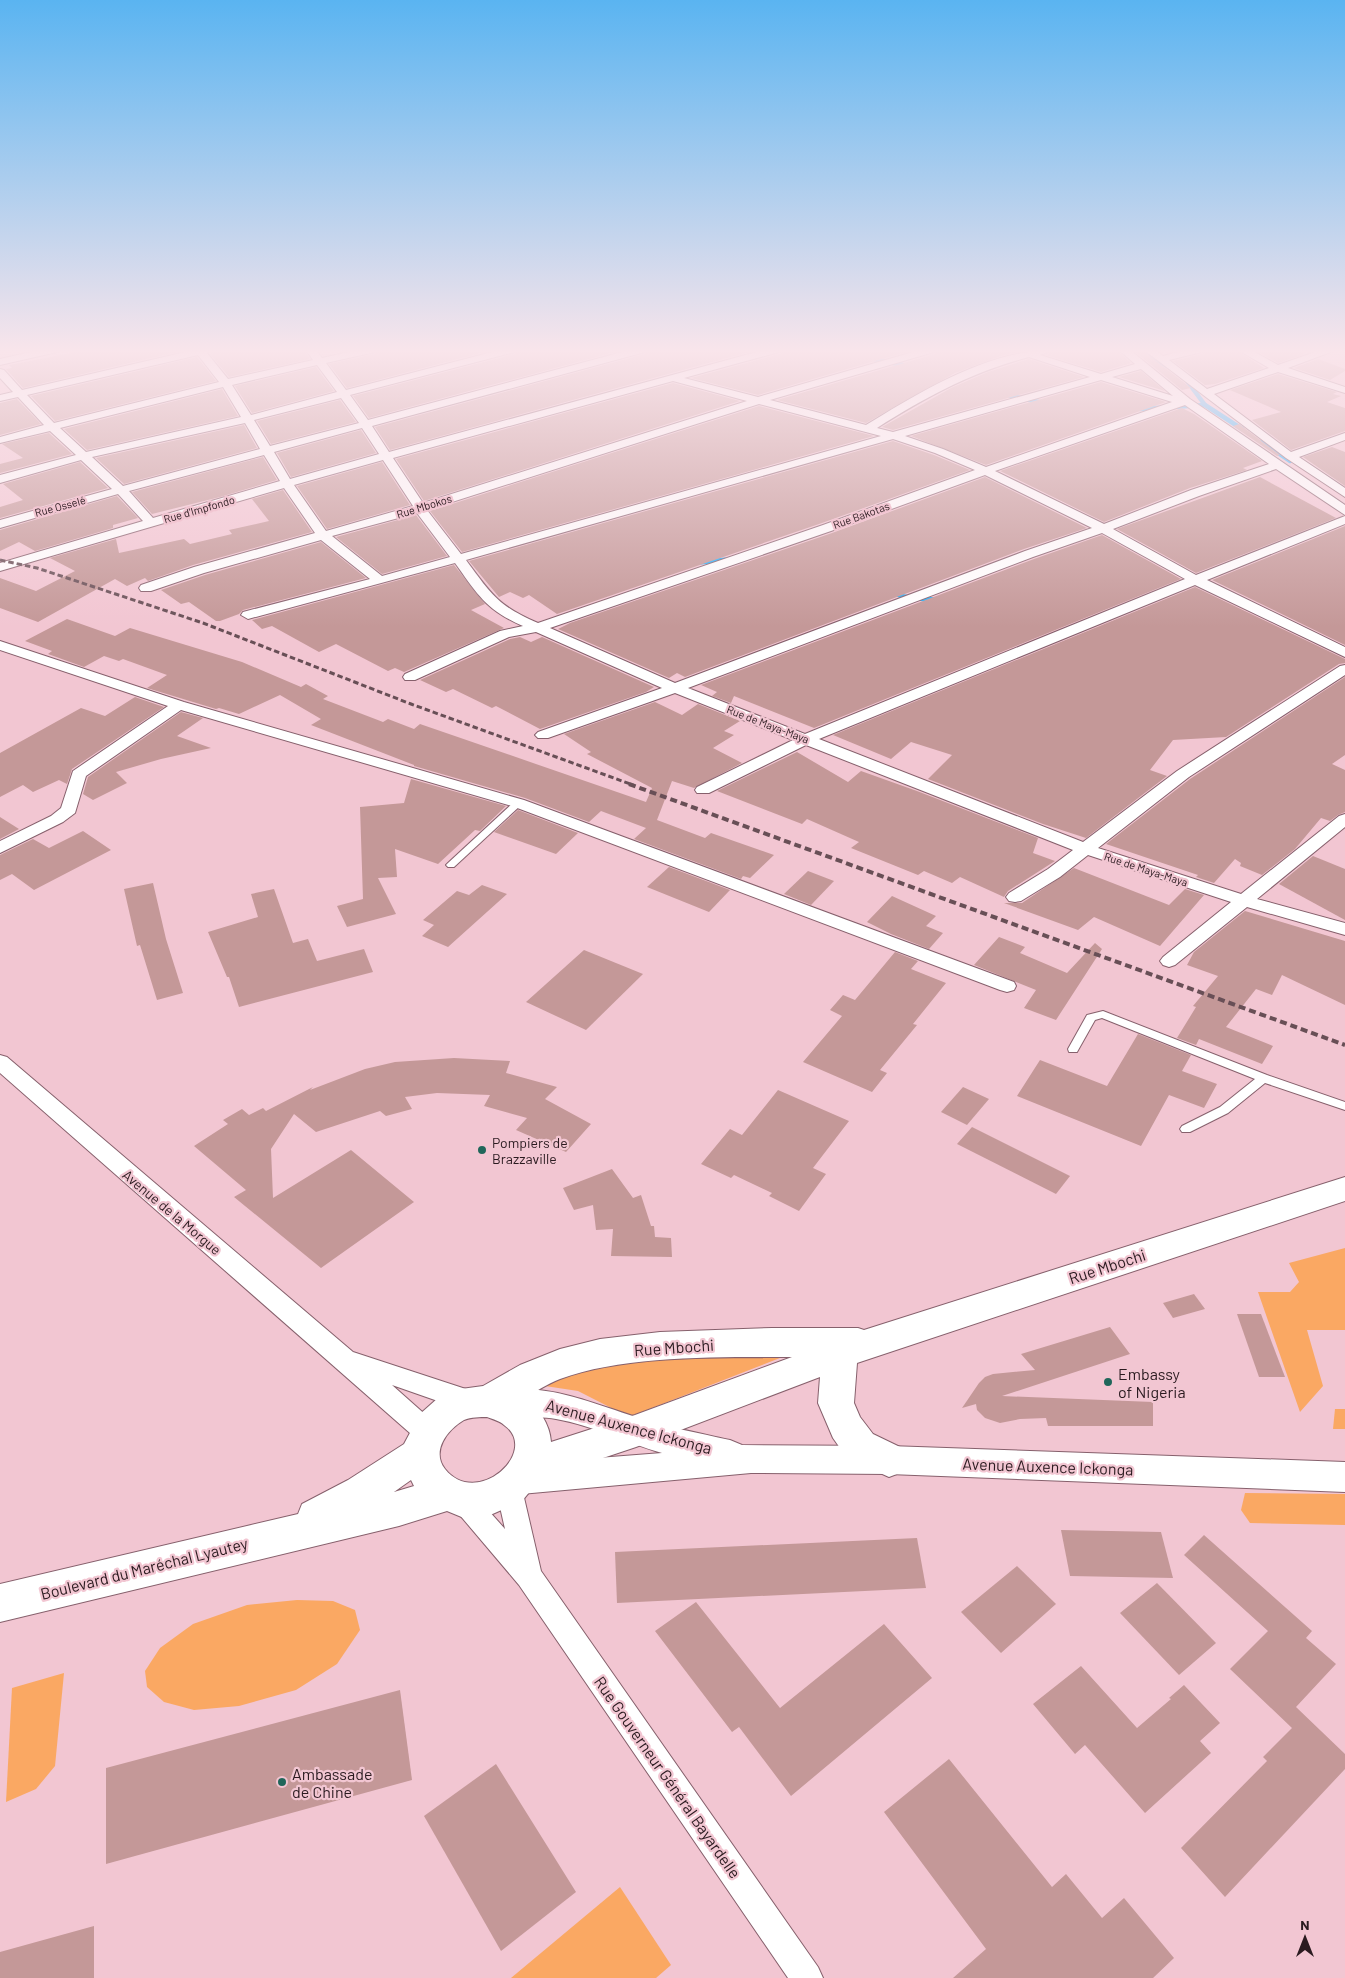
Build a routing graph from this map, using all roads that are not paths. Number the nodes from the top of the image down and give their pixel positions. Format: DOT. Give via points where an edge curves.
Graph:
graph roads {
  1 [pos="68,442"];
  2 [pos="144,442"];
  3 [pos="261,442"];
  4 [pos="295,442"];
  5 [pos="376,442"];
  6 [pos="440,442"];
  7 [pos="627,442"];
  8 [pos="864,442"];
  9 [pos="912,442"];
  10 [pos="1065,442"];
  11 [pos="1246,442"];
  12 [pos="1271,442"];
  13 [pos="1328,442"];
  14 [pos="266,450"];
  15 [pos="83,456"];
  16 [pos="1290,456"];
  17 [pos="385,457"];
  18 [pos="1279,464"];
  19 [pos="984,470"];
  20 [pos="0,479"];
  21 [pos="287,483"];
  22 [pos="122,491"];
  23 [pos="1345,493"];
  24 [pos="420,508"];
  25 [pos="1345,511"];
  26 [pos="1345,520"];
  27 [pos="2,522"];
  28 [pos="151,523"];
  29 [pos="1103,529"];
  30 [pos="323,535"];
  31 [pos="457,558"];
  32 [pos="0,567"];
  33 [pos="380,580"];
  34 [pos="1196,580"];
  35 [pos="146,588"];
  36 [pos="248,615"];
  37 [pos="536,628"];
  38 [pos="0,644"];
  39 [pos="1345,653"];
  40 [pos="1345,669"];
  41 [pos="410,677"];
  42 [pos="675,688"];
  43 [pos="179,705"];
  44 [pos="543,735"];
  45 [pos="806,739"];
  46 [pos="703,790"];
  47 [pos="518,803"];
  48 [pos="1345,819"];
  49 [pos="0,848"];
  50 [pos="1085,849"];
  51 [pos="451,865"];
  52 [pos="1015,896"];
  53 [pos="1245,901"];
  54 [pos="1345,929"];
  55 [pos="1169,961"];
  56 [pos="1007,986"];
  57 [pos="1073,1049"];
  58 [pos="0,1062"];
  59 [pos="1263,1078"];
  60 [pos="1345,1106"];
  61 [pos="1186,1129"];
  62 [pos="1345,1189"];
  63 [pos="855,1349"];
  64 [pos="347,1360"];
  65 [pos="489,1402"];
  66 [pos="636,1432"];
  67 [pos="424,1444"];
  68 [pos="751,1458"];
  69 [pos="889,1460"];
  70 [pos="1345,1477"];
  71 [pos="520,1478"];
  72 [pos="454,1497"];
  73 [pos="288,1533"];
  74 [pos="529,1576"];
  75 [pos="0,1603"];
  76 [pos="807,1978"];
  1 -- 15 [label="street"];
  2 -- 15 [label="street"];
  3 -- 14 [label="street"];
  4 -- 14 [label="street, Rue Osselé"];
  5 -- 17 [label="street, Rue de Maya-Maya"];
  6 -- 17 [label="street, Rue d'Impfondo"];
  7 -- 24 [label="street, Rue Mbokos"];
  8 -- 31 [label="street"];
  9 -- 19 [label="street"];
  10 -- 19 [label="street, Rue Bakotas"];
  11 -- 18 [label="street"];
  12 -- 16 [label="street"];
  13 -- 16 [label="street"];
  14 -- 21 [label="street"];
  14 -- 22 [label="street, Rue Osselé"];
  15 -- 20 [label="street"];
  15 -- 22 [label="street"];
  16 -- 23 [label="street"];
  17 -- 21 [label="street, Rue d'Impfondo"];
  17 -- 24 [label="street, Rue de Maya-Maya"];
  18 -- 25 [label="street"];
  18 -- 29 [label="street"];
  19 -- 29 [label="street"];
  19 -- 37 [label="street, Rue Bakotas"];
  21 -- 28 [label="street, Rue d'Impfondo"];
  21 -- 30 [label="street"];
  22 -- 27 [label="street, Rue Osselé"];
  22 -- 28 [label="street"];
  24 -- 30 [label="street, Rue Mbokos"];
  24 -- 31 [label="street, Rue de Maya-Maya"];
  26 -- 34 [label="street"];
  28 -- 32 [label="street, Rue d'Impfondo"];
  29 -- 34 [label="street"];
  29 -- 42 [label="street"];
  30 -- 33 [label="street"];
  30 -- 35 [label="street, Rue Mbokos"];
  31 -- 33 [label="street"];
  31 -- 37 [label="street, Rue de Maya-Maya" via="491,602"];
  33 -- 36 [label="street"];
  34 -- 39 [label="street"];
  34 -- 45 [label="street"];
  37 -- 41 [label="street, Rue Bakotas" via="505,634"];
  37 -- 42 [label="street, Rue de Maya-Maya"];
  38 -- 43 [label="street"];
  40 -- 50 [label="street" via="1183,774"];
  42 -- 44 [label="street"];
  42 -- 45 [label="street, Rue de Maya-Maya"];
  43 -- 47 [label="street"];
  43 -- 49 [label="street" via="79,774 69,810"];
  45 -- 46 [label="street"];
  45 -- 50 [label="street, Rue de Maya-Maya"];
  47 -- 51 [label="lane"];
  47 -- 56 [label="street"];
  48 -- 53 [label="street"];
  50 -- 52 [label="street" via="1054,873"];
  50 -- 53 [label="street, Rue de Maya-Maya"];
  53 -- 54 [label="street, Rue de Maya-Maya"];
  53 -- 55 [label="street"];
  57 -- 59 [label="lane" via="1091,1017 1103,1014"];
  58 -- 64 [label="street, Avenue de la Morgue" via="90,1143"];
  59 -- 60 [label="lane"];
  59 -- 61 [label="lane" via="1224,1110"];
  62 -- 63 [label="main road, Rue Mbochi"];
  63 -- 65 [label="main road, Rue Mbochi" via="797,1342 686,1344 596,1354 558,1364 530,1376"];
  63 -- 66 [label="main road, Rue Mbochi"];
  63 -- 69 [label="main road" via="836,1403 846,1427 860,1446"];
  64 -- 65 [label="street, Avenue de la Morgue"];
  64 -- 67 [label="street, Avenue de la Morgue"];
  65 -- 66 [label="street, Avenue Auxence Ickonga" via="536,1401 566,1406"];
  65 -- 67 [label="main road" via="446,1413 435,1422"];
  65 -- 71 [label="main road" via="518,1413 531,1430 534,1452"];
  66 -- 68 [label="street, Avenue Auxence Ickonga"];
  66 -- 71 [label="main road, Rue Mbochi"];
  67 -- 72 [label="main road" via="426,1474 435,1486"];
  67 -- 73 [label="main road, Boulevard du Maréchal Lyautey" via="362,1492"];
  68 -- 69 [label="street, Avenue Auxence Ickonga"];
  68 -- 71 [label="street, Avenue Auxence Ickonga" via="578,1476"];
  69 -- 70 [label="street, Avenue Auxence Ickonga"];
  71 -- 72 [label="main road" via="494,1497 477,1500"];
  71 -- 74 [label="street, Rue Gouverneur Général Bayardelle"];
  72 -- 73 [label="main road, Boulevard du Maréchal Lyautey"];
  72 -- 74 [label="street, Rue Gouverneur Général Bayardelle"];
  73 -- 75 [label="main road, Boulevard du Maréchal Lyautey"];
  74 -- 76 [label="street, Rue Gouverneur Général Bayardelle"];
}
